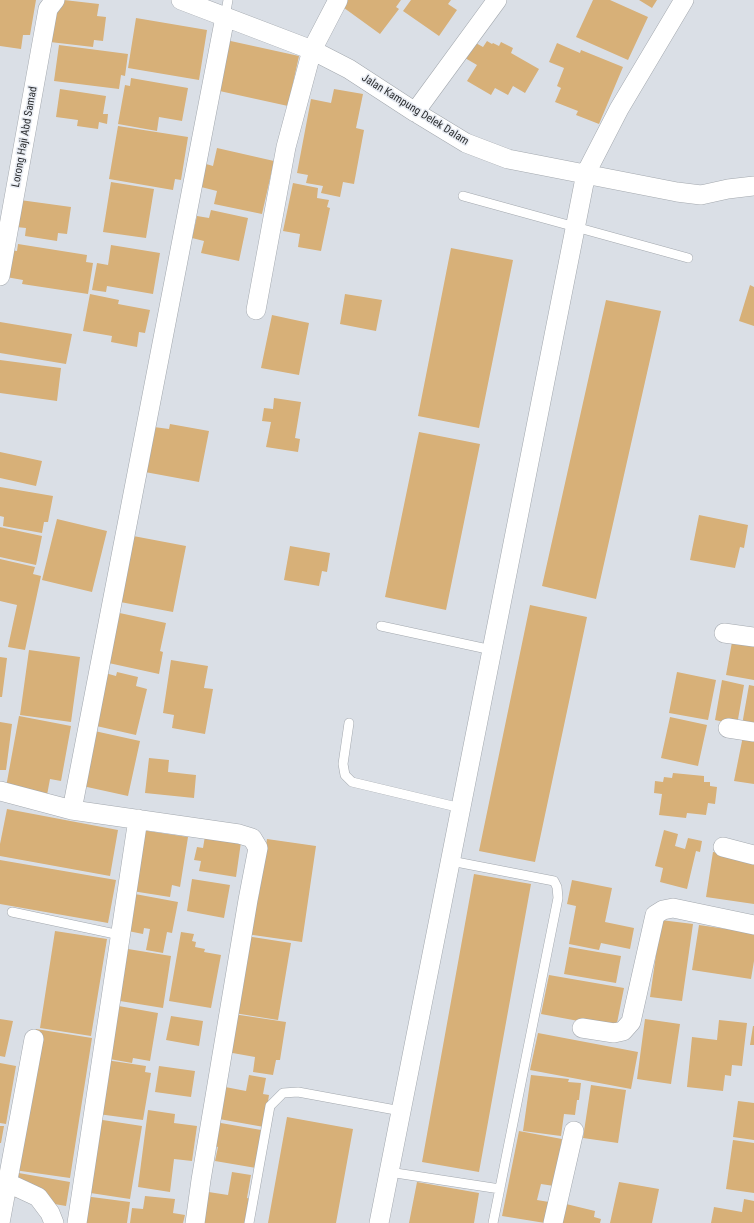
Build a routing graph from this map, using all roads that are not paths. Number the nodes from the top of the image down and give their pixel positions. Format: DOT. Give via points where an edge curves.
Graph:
graph roads {
  1 [pos="55,0"];
  2 [pos="181,0"];
  3 [pos="338,0"];
  4 [pos="497,0"];
  5 [pos="684,0"];
  6 [pos="226,8"];
  7 [pos="312,50"];
  8 [pos="415,112"];
  9 [pos="586,173"];
  10 [pos="754,186"];
  11 [pos="463,196"];
  12 [pos="576,228"];
  13 [pos="688,258"];
  14 [pos="0,276"];
  15 [pos="256,310"];
  16 [pos="381,626"];
  17 [pos="724,633"];
  18 [pos="754,637"];
  19 [pos="492,650"];
  20 [pos="349,723"];
  21 [pos="728,728"];
  22 [pos="754,732"];
  23 [pos="0,791"];
  24 [pos="461,808"];
  25 [pos="72,810"];
  26 [pos="138,819"];
  27 [pos="722,847"];
  28 [pos="754,855"];
  29 [pos="451,860"];
  30 [pos="12,912"];
  31 [pos="754,925"];
  32 [pos="120,935"];
  33 [pos="582,1028"];
  34 [pos="34,1040"];
  35 [pos="401,1111"];
  36 [pos="574,1131"];
  37 [pos="389,1172"];
  38 [pos="8,1182"];
  39 [pos="500,1189"];
  40 [pos="0,1223"];
  41 [pos="54,1223"];
  42 [pos="77,1223"];
  43 [pos="195,1223"];
  44 [pos="248,1223"];
  45 [pos="379,1223"];
  46 [pos="493,1223"];
  47 [pos="553,1223"];
  1 -- 14 [label="street, Lorong Haji Abd Samad" via="48,9"];
  2 -- 6 [label="street, Jalan Kampung Delek Dalam"];
  3 -- 7 [label="street"];
  4 -- 8 [label="street"];
  5 -- 9 [label="street" via="619,108"];
  6 -- 7 [label="street, Jalan Kampung Delek Dalam"];
  6 -- 25 [label="street"];
  7 -- 8 [label="street, Jalan Kampung Delek Dalam" via="349,68"];
  7 -- 15 [label="street" via="286,147"];
  8 -- 9 [label="street, Jalan Kampung Delek Dalam" via="466,144 508,159"];
  9 -- 10 [label="street, Jalan Kampung Delek Dalam" via="677,192 701,194"];
  9 -- 12 [label="street"];
  11 -- 12 [label="lane"];
  12 -- 13 [label="lane"];
  12 -- 19 [label="street"];
  16 -- 19 [label="lane"];
  17 -- 18 [label="street"];
  19 -- 24 [label="street"];
  20 -- 24 [label="lane" via="343,764 345,775 352,782"];
  21 -- 22 [label="street"];
  23 -- 25 [label="street"];
  24 -- 29 [label="street"];
  25 -- 26 [label="street"];
  26 -- 32 [label="street"];
  26 -- 43 [label="street" via="239,834 252,838 258,848"];
  27 -- 28 [label="street"];
  29 -- 35 [label="street"];
  29 -- 39 [label="lane" via="554,881 557,887 558,898"];
  30 -- 32 [label="lane"];
  31 -- 33 [label="street" via="673,908 663,910 655,915 631,1022 623,1031 614,1033"];
  32 -- 42 [label="street"];
  34 -- 38 [label="street"];
  35 -- 37 [label="street"];
  35 -- 44 [label="lane" via="298,1092 283,1093 270,1106"];
  36 -- 47 [label="street"];
  37 -- 39 [label="lane"];
  37 -- 45 [label="street"];
  38 -- 40 [label="street"];
  38 -- 41 [label="street" via="38,1197"];
  39 -- 46 [label="lane"];
}
